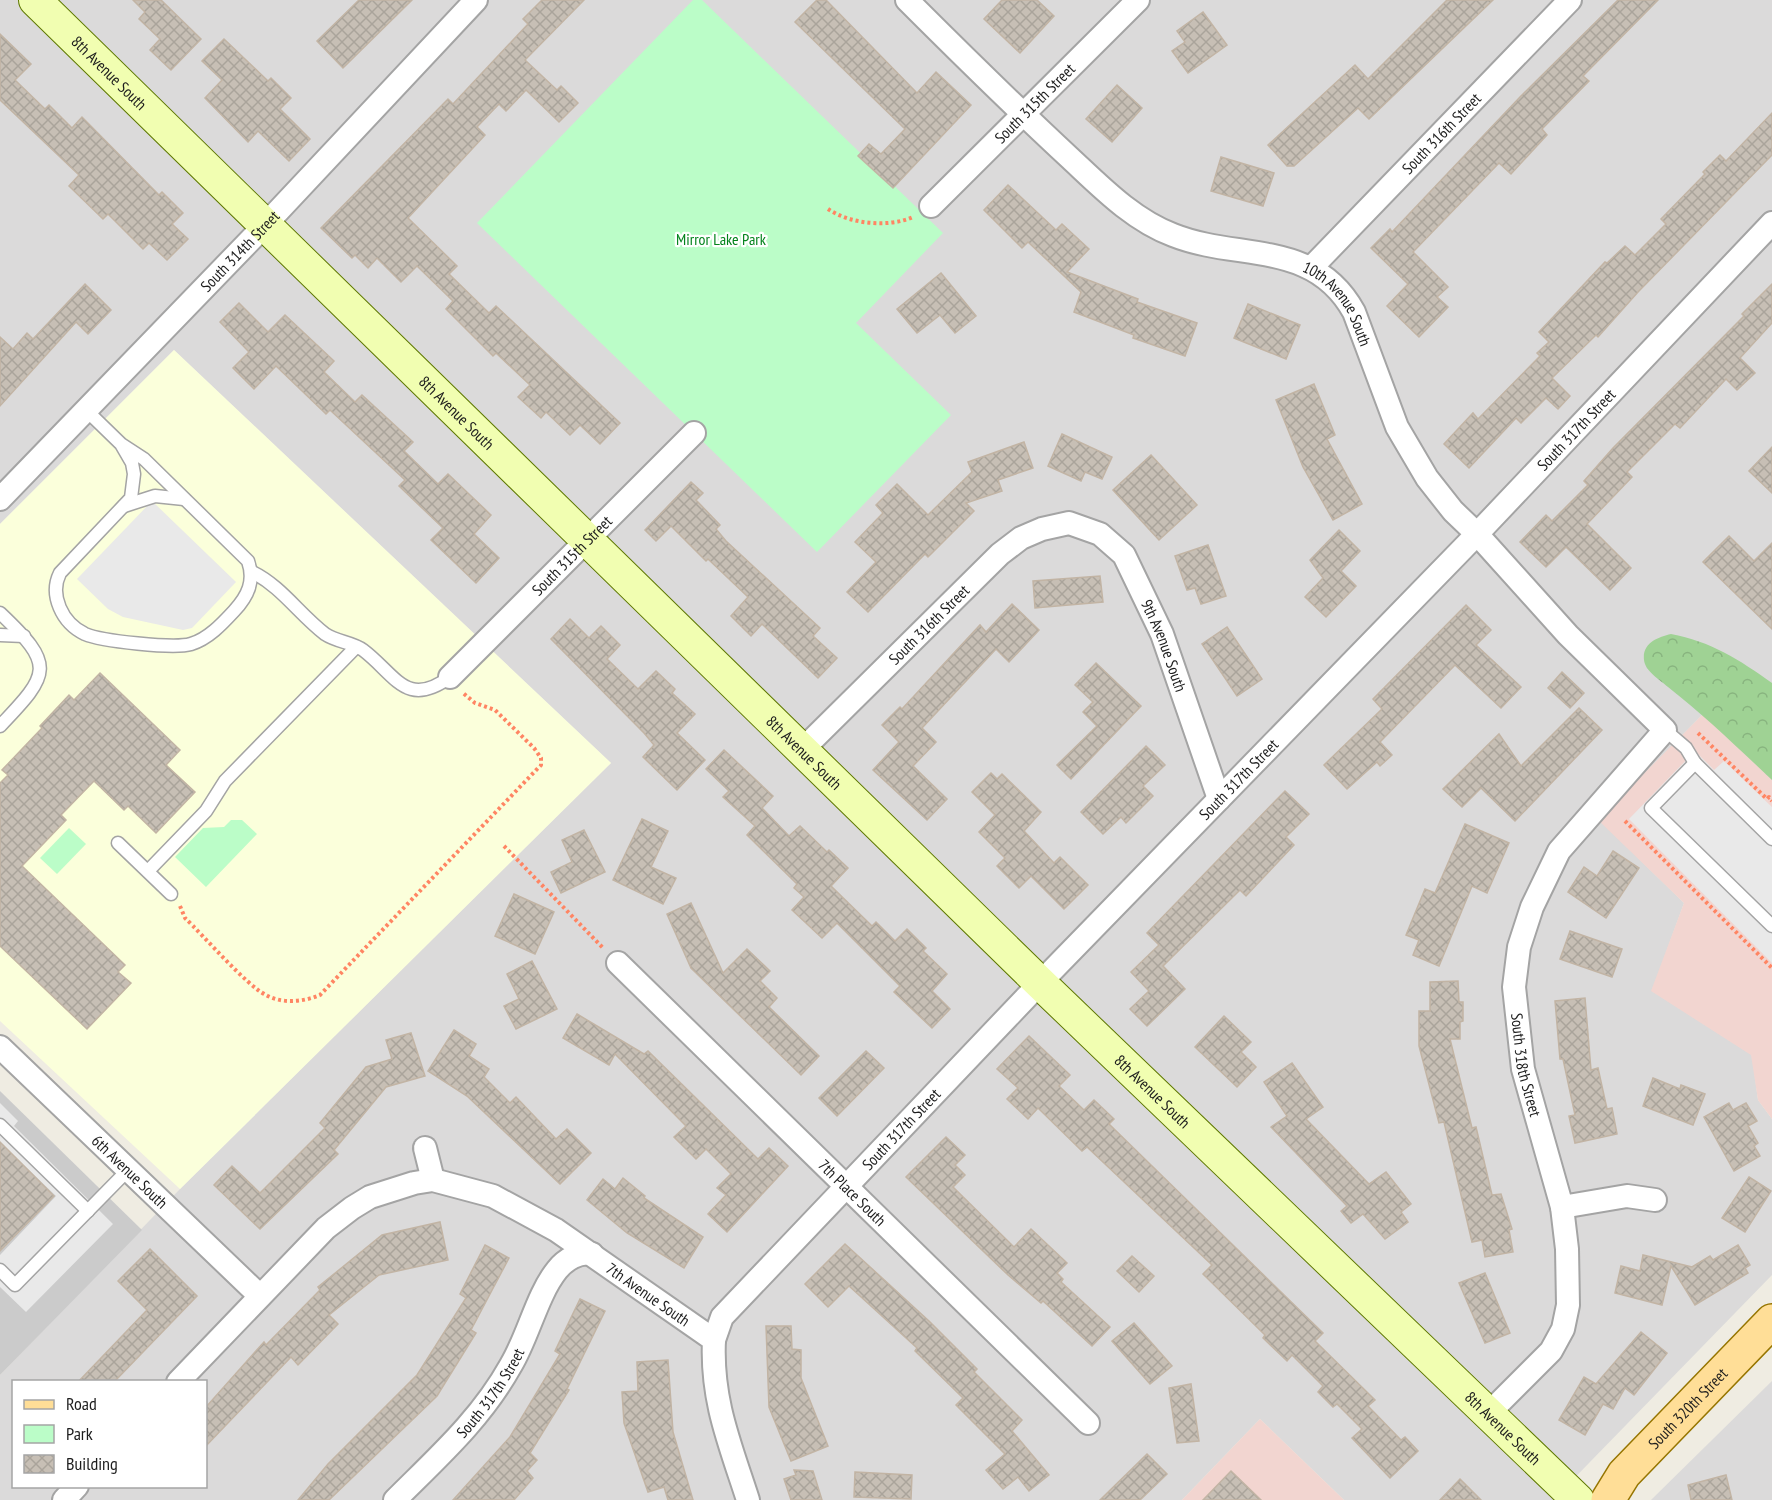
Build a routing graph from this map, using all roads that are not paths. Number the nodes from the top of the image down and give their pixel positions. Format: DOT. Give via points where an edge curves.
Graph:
graph roads {
  1 [pos="35,0"];
  2 [pos="476,0"];
  3 [pos="907,0"];
  4 [pos="1138,0"];
  5 [pos="1570,0"];
  6 [pos="1024,116"];
  7 [pos="931,206"];
  8 [pos="1772,223"];
  9 [pos="265,225"];
  10 [pos="1312,267"];
  11 [pos="86,410"];
  12 [pos="694,433"];
  13 [pos="121,444"];
  14 [pos="0,499"];
  15 [pos="184,499"];
  16 [pos="123,506"];
  17 [pos="1069,523"];
  18 [pos="1478,534"];
  19 [pos="587,542"];
  20 [pos="252,572"];
  21 [pos="0,613"];
  22 [pos="0,635"];
  23 [pos="24,636"];
  24 [pos="357,646"];
  25 [pos="449,678"];
  26 [pos="0,726"];
  27 [pos="1665,730"];
  28 [pos="803,749"];
  29 [pos="1695,763"];
  30 [pos="1219,799"];
  31 [pos="1772,839"];
  32 [pos="118,843"];
  33 [pos="148,871"];
  34 [pos="171,894"];
  35 [pos="1772,926"];
  36 [pos="618,963"];
  37 [pos="1040,983"];
  38 [pos="0,1047"];
  39 [pos="0,1125"];
  40 [pos="425,1148"];
  41 [pos="128,1170"];
  42 [pos="433,1180"];
  43 [pos="845,1187"];
  44 [pos="1655,1200"];
  45 [pos="1562,1207"];
  46 [pos="88,1211"];
  47 [pos="592,1254"];
  48 [pos="0,1270"];
  49 [pos="260,1296"];
  50 [pos="1772,1321"];
  51 [pos="714,1340"];
  52 [pos="1772,1350"];
  53 [pos="180,1380"];
  54 [pos="1488,1414"];
  55 [pos="1088,1423"];
  56 [pos="75,1488"];
  57 [pos="64,1500"];
  58 [pos="395,1500"];
  59 [pos="748,1500"];
  60 [pos="1578,1500"];
  61 [pos="1608,1500"];
  62 [pos="1621,1500"];
  1 -- 9 [label="street, 8th Avenue South"];
  2 -- 9 [label="street, South 314th Street"];
  3 -- 6 [label="street, 10th Avenue South"];
  4 -- 6 [label="street, South 315th Street"];
  5 -- 10 [label="street, South 316th Street"];
  6 -- 7 [label="street, South 315th Street"];
  6 -- 10 [label="street, 10th Avenue South" via="1122,205 1165,231 1197,242 1286,258"];
  8 -- 18 [label="street, South 317th Street"];
  9 -- 11 [label="street, South 314th Street"];
  9 -- 19 [label="street, 8th Avenue South"];
  10 -- 18 [label="street, 10th Avenue South" via="1340,291 1354,312 1390,412 1416,463 1453,511"];
  11 -- 13 [label="lane"];
  11 -- 14 [label="street, South 314th Street"];
  12 -- 19 [label="street, South 315th Street"];
  13 -- 15 [label="lane" via="144,459"];
  13 -- 16 [label="lane" via="134,474 131,498"];
  15 -- 16 [label="lane" via="155,496"];
  15 -- 20 [label="lane" via="242,556"];
  16 -- 20 [label="lane" via="60,573 54,585 60,607 85,634 152,645 191,644 211,633 237,609 246,596"];
  17 -- 28 [label="street, South 316th Street" via="1032,533 1000,554"];
  17 -- 30 [label="street, 9th Avenue South" via="1100,534 1124,555 1162,634"];
  18 -- 27 [label="street, 10th Avenue South" via="1568,635"];
  18 -- 30 [label="street, South 317th Street"];
  19 -- 25 [label="street, South 315th Street"];
  19 -- 28 [label="street, 8th Avenue South"];
  20 -- 24 [label="lane" via="268,580 326,634"];
  21 -- 23 [label="lane"];
  22 -- 23 [label="lane"];
  23 -- 26 [label="lane" via="40,657 39,677 29,696"];
  24 -- 25 [label="lane" via="403,686 414,690 436,688"];
  24 -- 33 [label="lane" via="225,781 206,811"];
  27 -- 29 [label="lane" via="1686,748"];
  27 -- 45 [label="street, South 318th Street" via="1559,851 1536,898 1519,948 1514,987 1523,1069"];
  28 -- 37 [label="street, 8th Avenue South"];
  29 -- 31 [label="lane"];
  29 -- 35 [label="lane" via="1651,808"];
  30 -- 37 [label="street, South 317th Street"];
  32 -- 33 [label="lane"];
  33 -- 34 [label="lane"];
  36 -- 43 [label="street, 7th Place South"];
  37 -- 43 [label="street, South 317th Street"];
  37 -- 54 [label="street, 8th Avenue South"];
  38 -- 41 [label="street, 6th Avenue South"];
  39 -- 46 [label="lane"];
  40 -- 42 [label="street"];
  41 -- 46 [label="lane"];
  41 -- 49 [label="street, 6th Avenue South"];
  42 -- 47 [label="street, 7th Avenue South" via="493,1196"];
  42 -- 49 [label="street, 7th Avenue South" via="394,1187 351,1208 326,1228"];
  43 -- 51 [label="street, South 317th Street" via="722,1317"];
  43 -- 55 [label="street, 7th Place South"];
  44 -- 45 [label="street" via="1627,1196"];
  45 -- 54 [label="street, South 318th Street" via="1568,1305 1563,1329 1551,1351"];
  46 -- 48 [label="lane" via="15,1285"];
  47 -- 51 [label="street, 7th Avenue South"];
  47 -- 58 [label="street, South 317th Street" via="575,1256 558,1268 519,1351 482,1412"];
  49 -- 53 [label="street, 7th Avenue South"];
  50 -- 61 [label="main road, South 320th Street" via="1624,1474"];
  51 -- 59 [label="street" via="717,1401"];
  52 -- 62 [label="main road, South 320th Street" via="1640,1486"];
  54 -- 60 [label="street, 8th Avenue South"];
  56 -- 57 [label="street"];
}
